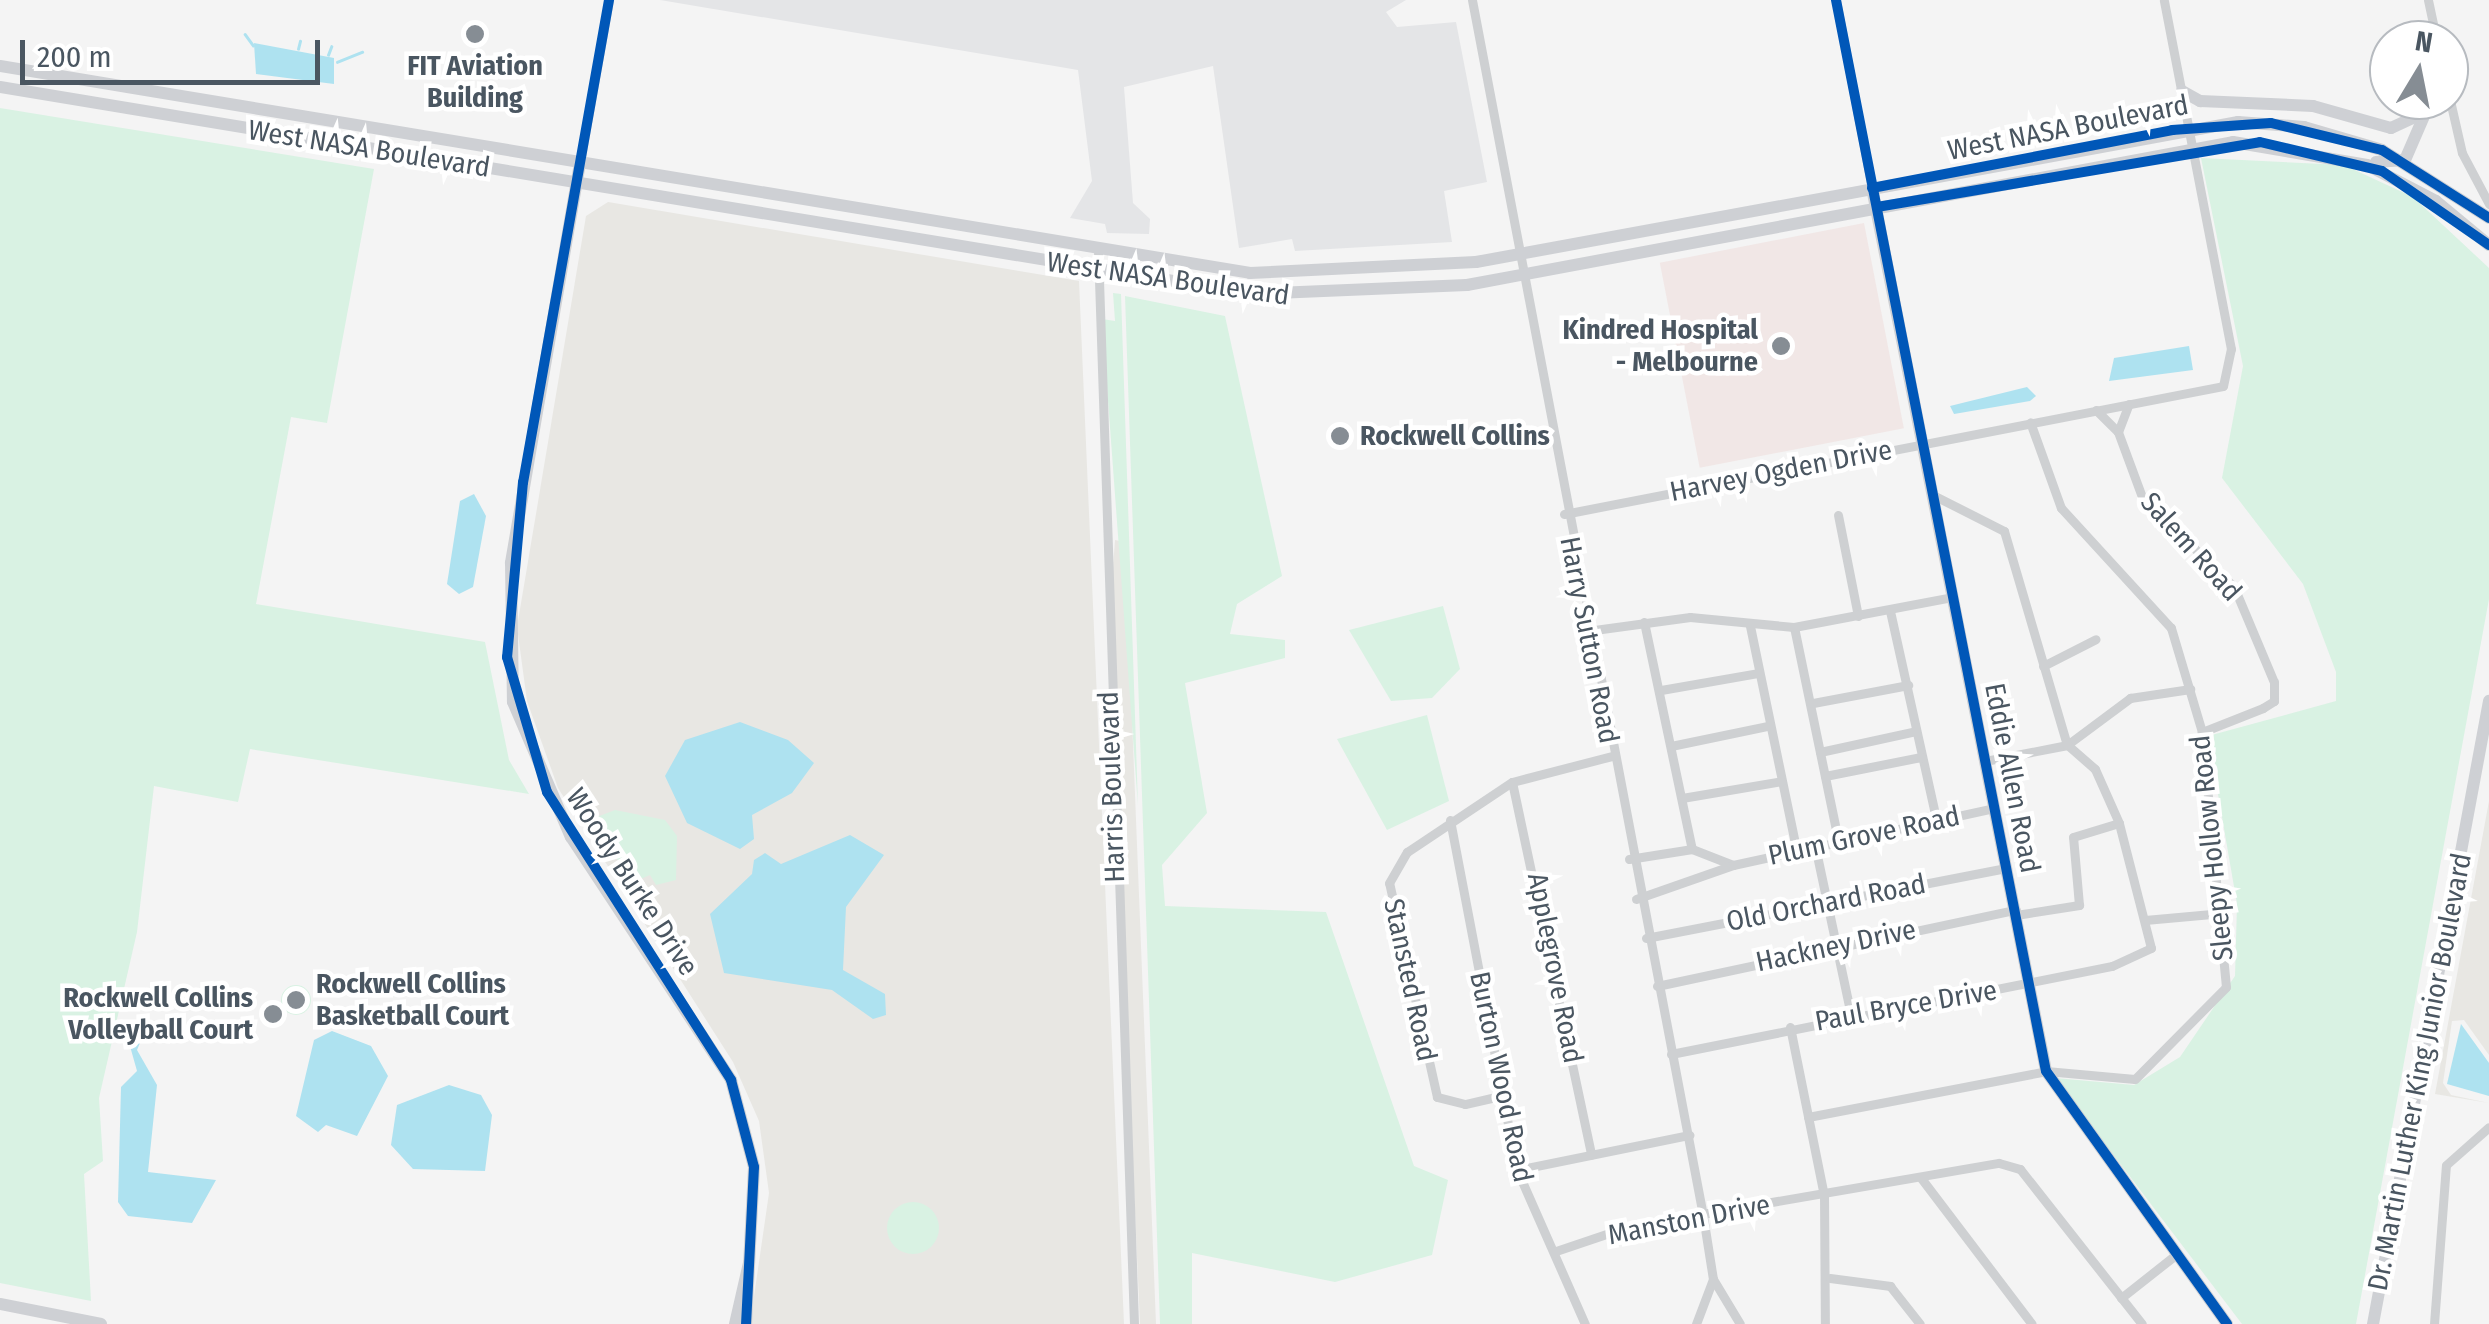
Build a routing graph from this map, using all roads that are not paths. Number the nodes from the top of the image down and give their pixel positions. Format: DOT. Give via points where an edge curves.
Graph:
graph roads {
  1 [pos="610,0"];
  2 [pos="1472,0"];
  3 [pos="1836,0"];
  4 [pos="2164,0"];
  5 [pos="0,66"];
  6 [pos="0,88"];
  7 [pos="2182,91"];
  8 [pos="2405,120"];
  9 [pos="2423,120"];
  10 [pos="2455,120"];
  11 [pos="2189,127"];
  12 [pos="2193,147"];
  13 [pos="2339,155"];
  14 [pos="2405,160"];
  15 [pos="580,163"];
  16 [pos="576,184"];
  17 [pos="1872,188"];
  18 [pos="2489,204"];
  19 [pos="1877,207"];
  20 [pos="2489,218"];
  21 [pos="938,223"];
  22 [pos="934,244"];
  23 [pos="2489,245"];
  24 [pos="1098,250"];
  25 [pos="1515,256"];
  26 [pos="1095,271"];
  27 [pos="1519,276"];
  28 [pos="2129,404"];
  29 [pos="2096,410"];
  30 [pos="2030,422"];
  31 [pos="2118,432"];
  32 [pos="1926,444"];
  33 [pos="1934,496"];
  34 [pos="1564,514"];
  35 [pos="1838,514"];
  36 [pos="1953,597"];
  37 [pos="1890,611"];
  38 [pos="1858,616"];
  39 [pos="1644,622"];
  40 [pos="1750,626"];
  41 [pos="1794,626"];
  42 [pos="1587,631"];
  43 [pos="2096,639"];
  44 [pos="2043,666"];
  45 [pos="1758,672"];
  46 [pos="1908,685"];
  47 [pos="2190,689"];
  48 [pos="1661,690"];
  49 [pos="2489,701"];
  50 [pos="1812,703"];
  51 [pos="1768,726"];
  52 [pos="1916,731"];
  53 [pos="2202,732"];
  54 [pos="2067,745"];
  55 [pos="1671,746"];
  56 [pos="1820,752"];
  57 [pos="1612,756"];
  58 [pos="1921,757"];
  59 [pos="1986,761"];
  60 [pos="1824,776"];
  61 [pos="1782,781"];
  62 [pos="1512,782"];
  63 [pos="1682,798"];
  64 [pos="1995,808"];
  65 [pos="1936,819"];
  66 [pos="1450,820"];
  67 [pos="2119,822"];
  68 [pos="1838,840"];
  69 [pos="1815,846"];
  70 [pos="1692,849"];
  71 [pos="1796,850"];
  72 [pos="1630,859"];
  73 [pos="1732,865"];
  74 [pos="2007,868"];
  75 [pos="1636,898"];
  76 [pos="1823,904"];
  77 [pos="2016,912"];
  78 [pos="2223,912"];
  79 [pos="2145,920"];
  80 [pos="1646,938"];
  81 [pos="1834,946"];
  82 [pos="2031,982"];
  83 [pos="1657,986"];
  84 [pos="1851,1015"];
  85 [pos="1790,1027"];
  86 [pos="1671,1054"];
  87 [pos="2046,1072"];
  88 [pos="1500,1096"];
  89 [pos="1808,1117"];
  90 [pos="2489,1126"];
  91 [pos="1689,1135"];
  92 [pos="1591,1156"];
  93 [pos="1517,1170"];
  94 [pos="1920,1178"];
  95 [pos="1824,1195"];
  96 [pos="1703,1216"];
  97 [pos="1556,1250"];
  98 [pos="2173,1256"];
  99 [pos="750,1261"];
  100 [pos="1830,1278"];
  101 [pos="1712,1279"];
  102 [pos="2121,1298"];
  103 [pos="0,1304"];
  104 [pos="100,1324"];
  105 [pos="735,1324"];
  106 [pos="746,1324"];
  107 [pos="1134,1324"];
  108 [pos="1585,1324"];
  109 [pos="1696,1324"];
  110 [pos="1740,1324"];
  111 [pos="1825,1324"];
  112 [pos="1920,1324"];
  113 [pos="2032,1324"];
  114 [pos="2142,1324"];
  115 [pos="2227,1324"];
  116 [pos="2373,1324"];
  117 [pos="2434,1324"];
  1 -- 15 [label="street"];
  2 -- 25 [label="street, Harry Sutton Road"];
  3 -- 17 [label="street"];
  4 -- 7 [label="street"];
  5 -- 15 [label="main road, West NASA Boulevard"];
  6 -- 16 [label="main road, West NASA Boulevard"];
  7 -- 8 [label="main road" via="2200,101 2313,106 2391,128"];
  7 -- 11 [label="street"];
  9 -- 14 [label="main road"];
  10 -- 18 [label="street" via="2466,164"];
  11 -- 12 [label="street"];
  11 -- 14 [label="main road, West NASA Boulevard" via="2287,124"];
  11 -- 17 [label="main road, West NASA Boulevard"];
  12 -- 13 [label="main road, West NASA Boulevard" via="2260,142"];
  12 -- 19 [label="main road, West NASA Boulevard"];
  12 -- 28 [label="street, Harvey Ogden Drive" via="2230,376 2223,386"];
  13 -- 14 [label="main road"];
  13 -- 23 [label="main road, West NASA Boulevard" via="2422,192"];
  14 -- 20 [label="main road, West NASA Boulevard"];
  15 -- 16 [label="main road, Woody Burke Drive"];
  15 -- 21 [label="main road, West NASA Boulevard"];
  16 -- 22 [label="main road, West NASA Boulevard"];
  16 -- 99 [label="main road, Woody Burke Drive" via="511,563 514,702 572,836 731,1080 754,1168"];
  17 -- 19 [label="main road, Eddie Allen Road"];
  17 -- 25 [label="main road, West NASA Boulevard"];
  19 -- 27 [label="main road, West NASA Boulevard"];
  19 -- 32 [label="main road, Eddie Allen Road"];
  21 -- 22 [label="main road"];
  21 -- 24 [label="main road, West NASA Boulevard"];
  22 -- 26 [label="main road, West NASA Boulevard"];
  24 -- 25 [label="main road, West NASA Boulevard" via="1294,275"];
  24 -- 26 [label="street, Harris Boulevard"];
  25 -- 27 [label="street, Harry Sutton Road"];
  26 -- 27 [label="main road, West NASA Boulevard" via="1320,297"];
  26 -- 107 [label="street, Harris Boulevard"];
  27 -- 34 [label="street, Harry Sutton Road"];
  28 -- 29 [label="street, Harvey Ogden Drive"];
  28 -- 31 [label="street"];
  29 -- 30 [label="street, Harvey Ogden Drive"];
  29 -- 31 [label="street, Salem Road"];
  30 -- 32 [label="street, Harvey Ogden Drive"];
  30 -- 47 [label="street, Sleepy Hollow Road" via="2061,508 2172,628"];
  31 -- 53 [label="street, Salem Road" via="2142,497 2234,587 2274,682 2274,701"];
  32 -- 33 [label="main road, Eddie Allen Road"];
  32 -- 34 [label="street, Harvey Ogden Drive"];
  33 -- 36 [label="main road, Eddie Allen Road"];
  33 -- 44 [label="street" via="2004,531"];
  34 -- 42 [label="street, Harry Sutton Road"];
  35 -- 38 [label="street"];
  36 -- 37 [label="street"];
  36 -- 59 [label="main road, Eddie Allen Road"];
  37 -- 38 [label="street"];
  37 -- 46 [label="street"];
  38 -- 41 [label="street"];
  39 -- 40 [label="street"];
  39 -- 42 [label="street"];
  39 -- 48 [label="street"];
  40 -- 41 [label="street"];
  40 -- 45 [label="street"];
  41 -- 50 [label="street"];
  42 -- 57 [label="street, Harry Sutton Road"];
  43 -- 44 [label="street"];
  44 -- 54 [label="street"];
  45 -- 48 [label="street"];
  45 -- 51 [label="street"];
  46 -- 50 [label="street"];
  46 -- 52 [label="street"];
  47 -- 53 [label="street, Sleepy Hollow Road"];
  47 -- 54 [label="street" via="2130,698"];
  48 -- 55 [label="street"];
  49 -- 116 [label="main road, Dr. Martin Luther King Junior Boulevard"];
  50 -- 56 [label="street"];
  51 -- 55 [label="street"];
  51 -- 61 [label="street"];
  52 -- 56 [label="street"];
  52 -- 58 [label="street"];
  53 -- 78 [label="street, Sleepy Hollow Road"];
  54 -- 59 [label="street"];
  54 -- 67 [label="street" via="2096,768"];
  55 -- 63 [label="street"];
  56 -- 60 [label="street"];
  57 -- 62 [label="street, Stansted Road"];
  57 -- 72 [label="street, Harry Sutton Road"];
  58 -- 60 [label="street"];
  58 -- 65 [label="street"];
  59 -- 64 [label="main road, Eddie Allen Road"];
  60 -- 68 [label="street"];
  61 -- 63 [label="street"];
  61 -- 71 [label="street"];
  62 -- 66 [label="street, Stansted Road"];
  62 -- 92 [label="street, Applegrove Road"];
  63 -- 70 [label="street"];
  64 -- 65 [label="street, Plum Grove Road"];
  64 -- 74 [label="main road, Eddie Allen Road"];
  65 -- 68 [label="street, Plum Grove Road"];
  66 -- 88 [label="street, Burton Wood Road"];
  66 -- 88 [label="street, Stansted Road" via="1407,852 1389,883 1399,941 1438,1098 1465,1104"];
  67 -- 77 [label="street, Hackney Drive" via="2073,837 2078,905"];
  67 -- 79 [label="street"];
  68 -- 69 [label="street, Plum Grove Road"];
  69 -- 71 [label="street, Plum Grove Road"];
  69 -- 76 [label="street"];
  70 -- 72 [label="street"];
  70 -- 73 [label="street, Plum Grove Road"];
  71 -- 73 [label="street, Plum Grove Road"];
  72 -- 75 [label="street, Harry Sutton Road"];
  73 -- 75 [label="street, Plum Grove Road"];
  74 -- 76 [label="street, Old Orchard Road"];
  74 -- 77 [label="main road, Eddie Allen Road"];
  75 -- 80 [label="street, Harry Sutton Road"];
  76 -- 80 [label="street, Old Orchard Road"];
  76 -- 81 [label="street"];
  77 -- 81 [label="street, Hackney Drive"];
  77 -- 82 [label="main road, Eddie Allen Road"];
  78 -- 79 [label="street"];
  78 -- 87 [label="street, Sleepy Hollow Road" via="2226,987 2135,1079"];
  79 -- 82 [label="street, Paul Bryce Drive" via="2151,948"];
  80 -- 83 [label="street, Harry Sutton Road"];
  81 -- 83 [label="street, Hackney Drive"];
  81 -- 84 [label="street"];
  82 -- 84 [label="street, Paul Bryce Drive"];
  82 -- 87 [label="main road, Eddie Allen Road"];
  83 -- 86 [label="street, Harry Sutton Road"];
  84 -- 85 [label="street, Paul Bryce Drive"];
  85 -- 86 [label="street, Paul Bryce Drive"];
  85 -- 89 [label="street"];
  86 -- 91 [label="street, Harry Sutton Road"];
  87 -- 89 [label="street, Sleepy Hollow Road"];
  87 -- 98 [label="main road, Eddie Allen Road"];
  88 -- 93 [label="street, Burton Wood Road"];
  89 -- 95 [label="street"];
  90 -- 117 [label="street" via="2446,1166"];
  91 -- 92 [label="street"];
  91 -- 96 [label="street, Harry Sutton Road"];
  92 -- 93 [label="street"];
  93 -- 97 [label="street, Burton Wood Road"];
  94 -- 95 [label="street, Manston Drive"];
  94 -- 102 [label="street, Manston Drive" via="1999,1163 2020,1168"];
  94 -- 113 [label="street"];
  95 -- 96 [label="street, Manston Drive"];
  95 -- 100 [label="street"];
  96 -- 97 [label="street, Manston Drive"];
  96 -- 101 [label="street, Harry Sutton Road"];
  97 -- 108 [label="street, Burton Wood Road"];
  98 -- 102 [label="street"];
  98 -- 115 [label="main road, Eddie Allen Road"];
  99 -- 105 [label="main road, Woody Burke Drive"];
  99 -- 106 [label="main road, Woody Burke Drive"];
  100 -- 111 [label="street"];
  100 -- 112 [label="street" via="1890,1286"];
  101 -- 109 [label="street, Harry Sutton Road"];
  101 -- 110 [label="street, Harry Sutton Road"];
  102 -- 114 [label="street"];
  103 -- 104 [label="main road"];
}
